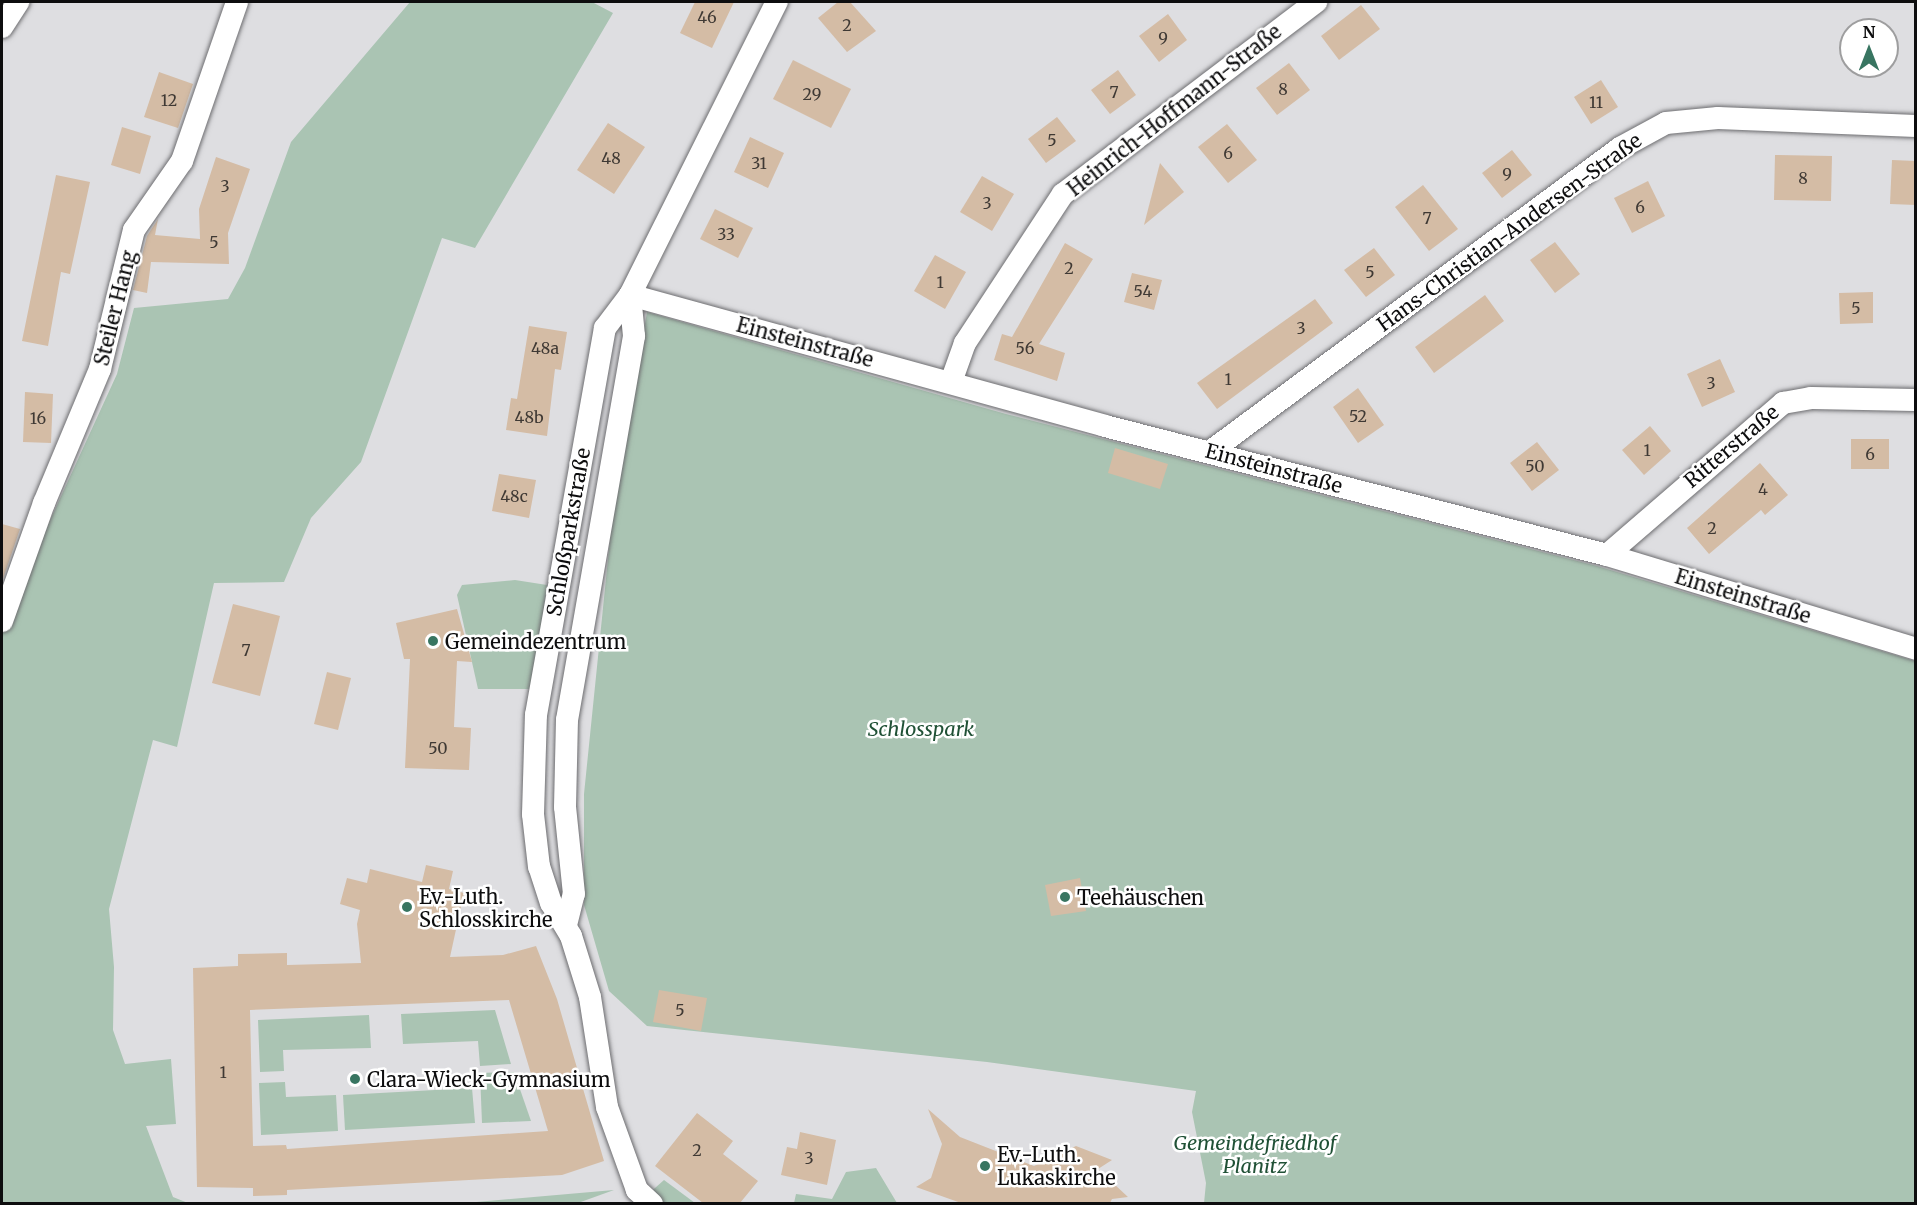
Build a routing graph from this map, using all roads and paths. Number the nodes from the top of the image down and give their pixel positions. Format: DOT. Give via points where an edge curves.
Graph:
graph roads {
  1 [pos="18,2"];
  2 [pos="237,2"];
  3 [pos="777,2"];
  4 [pos="1316,2"];
  5 [pos="2,27"];
  6 [pos="1916,126"];
  7 [pos="630,295"];
  8 [pos="951,381"];
  9 [pos="1916,400"];
  10 [pos="1211,451"];
  11 [pos="1607,555"];
  12 [pos="2,621"];
  13 [pos="1916,649"];
  14 [pos="566,925"];
  15 [pos="645,1197"];
  1 -- 5 [label="street"];
  2 -- 12 [label="street, Steiler Hang" via="182,161 134,230 100,369 44,503"];
  3 -- 7 [label="street, Schloßparkstraße"];
  4 -- 8 [label="street, Heinrich-Hoffmann-Straße" via="1063,194 966,343"];
  6 -- 10 [label="street, Hans-Christian-Andersen-Straße" via="1718,118 1666,123 1620,148"];
  7 -- 8 [label="street, Einsteinstraße"];
  7 -- 14 [label="street, Schloßparkstraße" via="634,336 567,720 565,807 574,894"];
  7 -- 14 [label="street, Schloßparkstraße" via="605,328 532,747 534,846 551,903"];
  8 -- 10 [label="street, Einsteinstraße"];
  9 -- 11 [label="street, Ritterstraße" via="1811,398 1783,403"];
  10 -- 11 [label="street, Einsteinstraße"];
  11 -- 13 [label="street, Einsteinstraße"];
  14 -- 15 [label="street" via="590,997 607,1107"];
}
